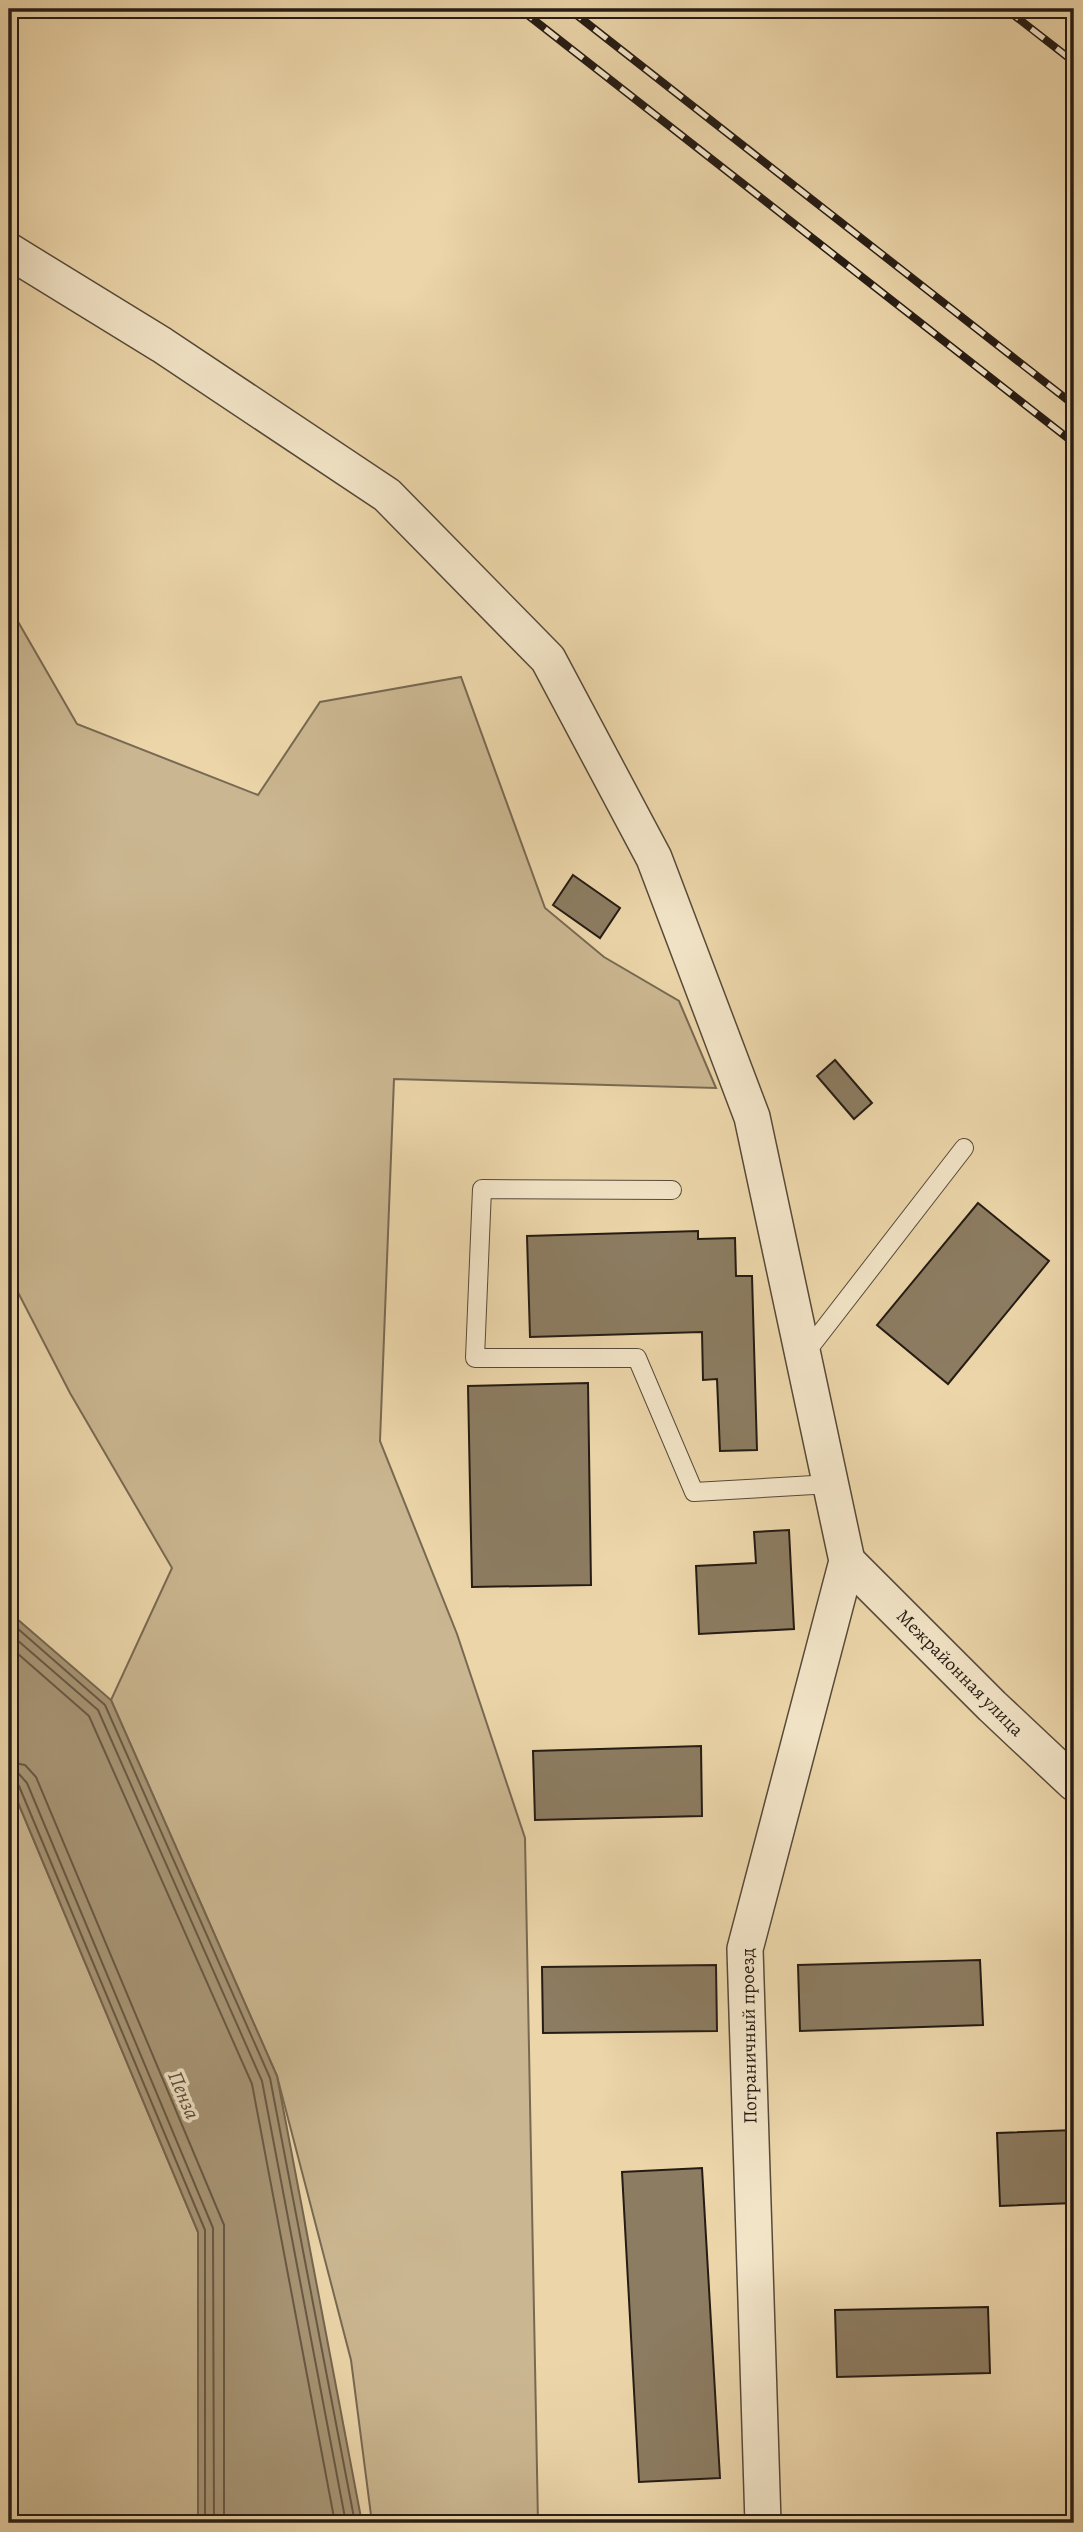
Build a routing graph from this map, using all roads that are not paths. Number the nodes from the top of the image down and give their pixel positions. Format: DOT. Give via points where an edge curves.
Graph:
graph roads {
  1 [pos="9,251"];
  2 [pos="964,1148"];
  3 [pos="672,1190"];
  4 [pos="803,1356"];
  5 [pos="831,1484"];
  6 [pos="847,1561"];
  7 [pos="1074,1783"];
  8 [pos="763,2523"];
  1 -- 4 [label="street" via="162,345 387,495 548,659 654,858 752,1117"];
  2 -- 4 [label="lane"];
  3 -- 5 [label="lane" via="482,1189 475,1358 637,1359 694,1492"];
  4 -- 5 [label="street"];
  5 -- 6 [label="street"];
  6 -- 7 [label="street, Межрайонная улица"];
  6 -- 8 [label="street, Пограничный проезд" via="745,1950"];
}
